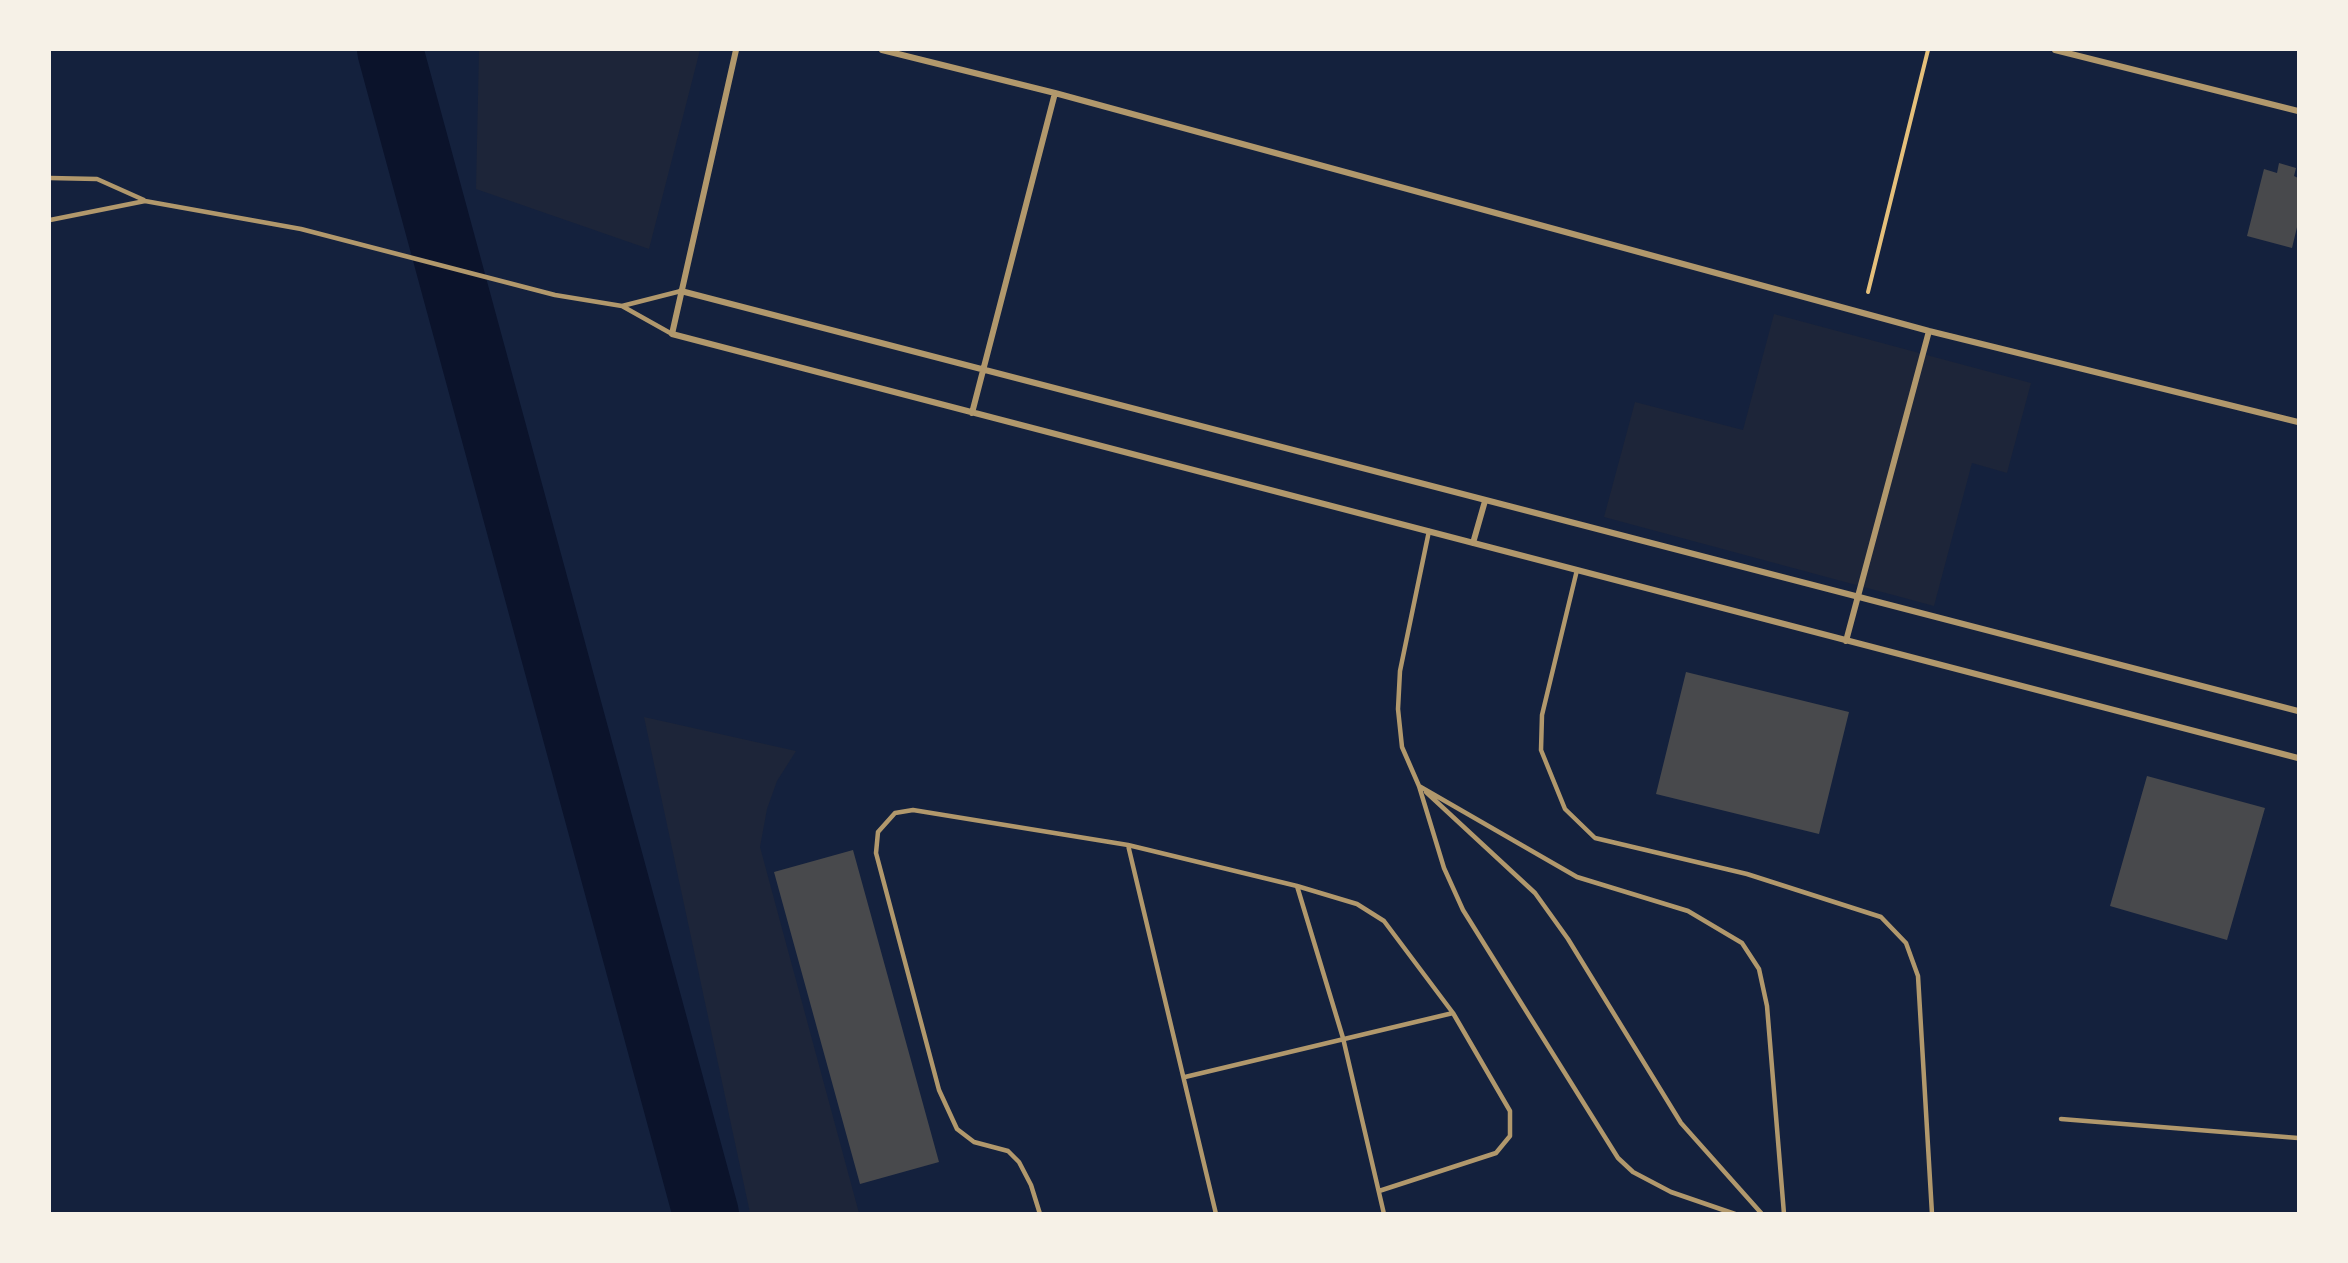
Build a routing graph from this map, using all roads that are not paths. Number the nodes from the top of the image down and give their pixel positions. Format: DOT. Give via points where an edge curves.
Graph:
graph roads {
  1 [pos="736,50"];
  2 [pos="882,50"];
  3 [pos="2055,50"];
  4 [pos="1055,93"];
  5 [pos="2298,111"];
  6 [pos="50,178"];
  7 [pos="145,201"];
  8 [pos="50,220"];
  9 [pos="681,291"];
  10 [pos="622,306"];
  11 [pos="1929,331"];
  12 [pos="672,334"];
  13 [pos="983,370"];
  14 [pos="972,412"];
  15 [pos="2298,422"];
  16 [pos="1485,501"];
  17 [pos="1429,531"];
  18 [pos="1473,543"];
  19 [pos="1577,570"];
  20 [pos="1857,598"];
  21 [pos="1846,640"];
  22 [pos="2298,711"];
  23 [pos="2298,758"];
  24 [pos="1419,786"];
  25 [pos="1128,845"];
  26 [pos="1297,886"];
  27 [pos="1453,1013"];
  28 [pos="1343,1038"];
  29 [pos="1185,1077"];
  30 [pos="2061,1119"];
  31 [pos="2298,1138"];
  32 [pos="1379,1191"];
  33 [pos="1040,1214"];
  34 [pos="1216,1214"];
  35 [pos="1384,1214"];
  36 [pos="1735,1214"];
  37 [pos="1762,1214"];
  38 [pos="1784,1214"];
  39 [pos="1932,1214"];
  1 -- 9 [label="street"];
  2 -- 4 [label="street"];
  3 -- 5 [label="street"];
  4 -- 11 [label="street"];
  4 -- 13 [label="street"];
  6 -- 7 [label="lane" via="97,179"];
  7 -- 8 [label="lane"];
  7 -- 10 [label="lane" via="301,230 555,295"];
  9 -- 10 [label="lane"];
  9 -- 12 [label="street"];
  9 -- 13 [label="street"];
  10 -- 12 [label="lane"];
  11 -- 15 [label="street"];
  11 -- 20 [label="street"];
  12 -- 14 [label="street"];
  13 -- 14 [label="street"];
  13 -- 16 [label="street"];
  14 -- 17 [label="street"];
  16 -- 18 [label="street"];
  16 -- 20 [label="street"];
  17 -- 18 [label="street"];
  17 -- 24 [label="lane" via="1402,660 1398,709 1402,747"];
  18 -- 19 [label="street"];
  19 -- 21 [label="street"];
  19 -- 39 [label="lane" via="1542,715 1541,750 1565,809 1595,838 1747,874 1881,917 1906,942 1918,976"];
  20 -- 21 [label="street"];
  20 -- 22 [label="street"];
  21 -- 23 [label="street"];
  24 -- 36 [label="lane" via="1444,868 1463,910 1618,1158 1633,1172 1671,1192"];
  24 -- 37 [label="lane" via="1535,893 1568,939 1681,1123"];
  24 -- 38 [label="lane" via="1577,877 1688,911 1742,943 1759,969 1767,1006"];
  25 -- 26 [label="lane"];
  25 -- 29 [label="lane"];
  25 -- 33 [label="lane" via="913,810 895,813 878,832 876,853 939,1090 957,1130 974,1142 1008,1151 1019,1162"];
  26 -- 27 [label="lane" via="1357,904 1384,921"];
  26 -- 28 [label="lane"];
  27 -- 28 [label="lane"];
  27 -- 32 [label="lane" via="1510,1111 1510,1136 1496,1153"];
  28 -- 29 [label="lane"];
  28 -- 32 [label="lane"];
  29 -- 34 [label="lane"];
  30 -- 31 [label="lane"];
  32 -- 35 [label="lane"];
}
